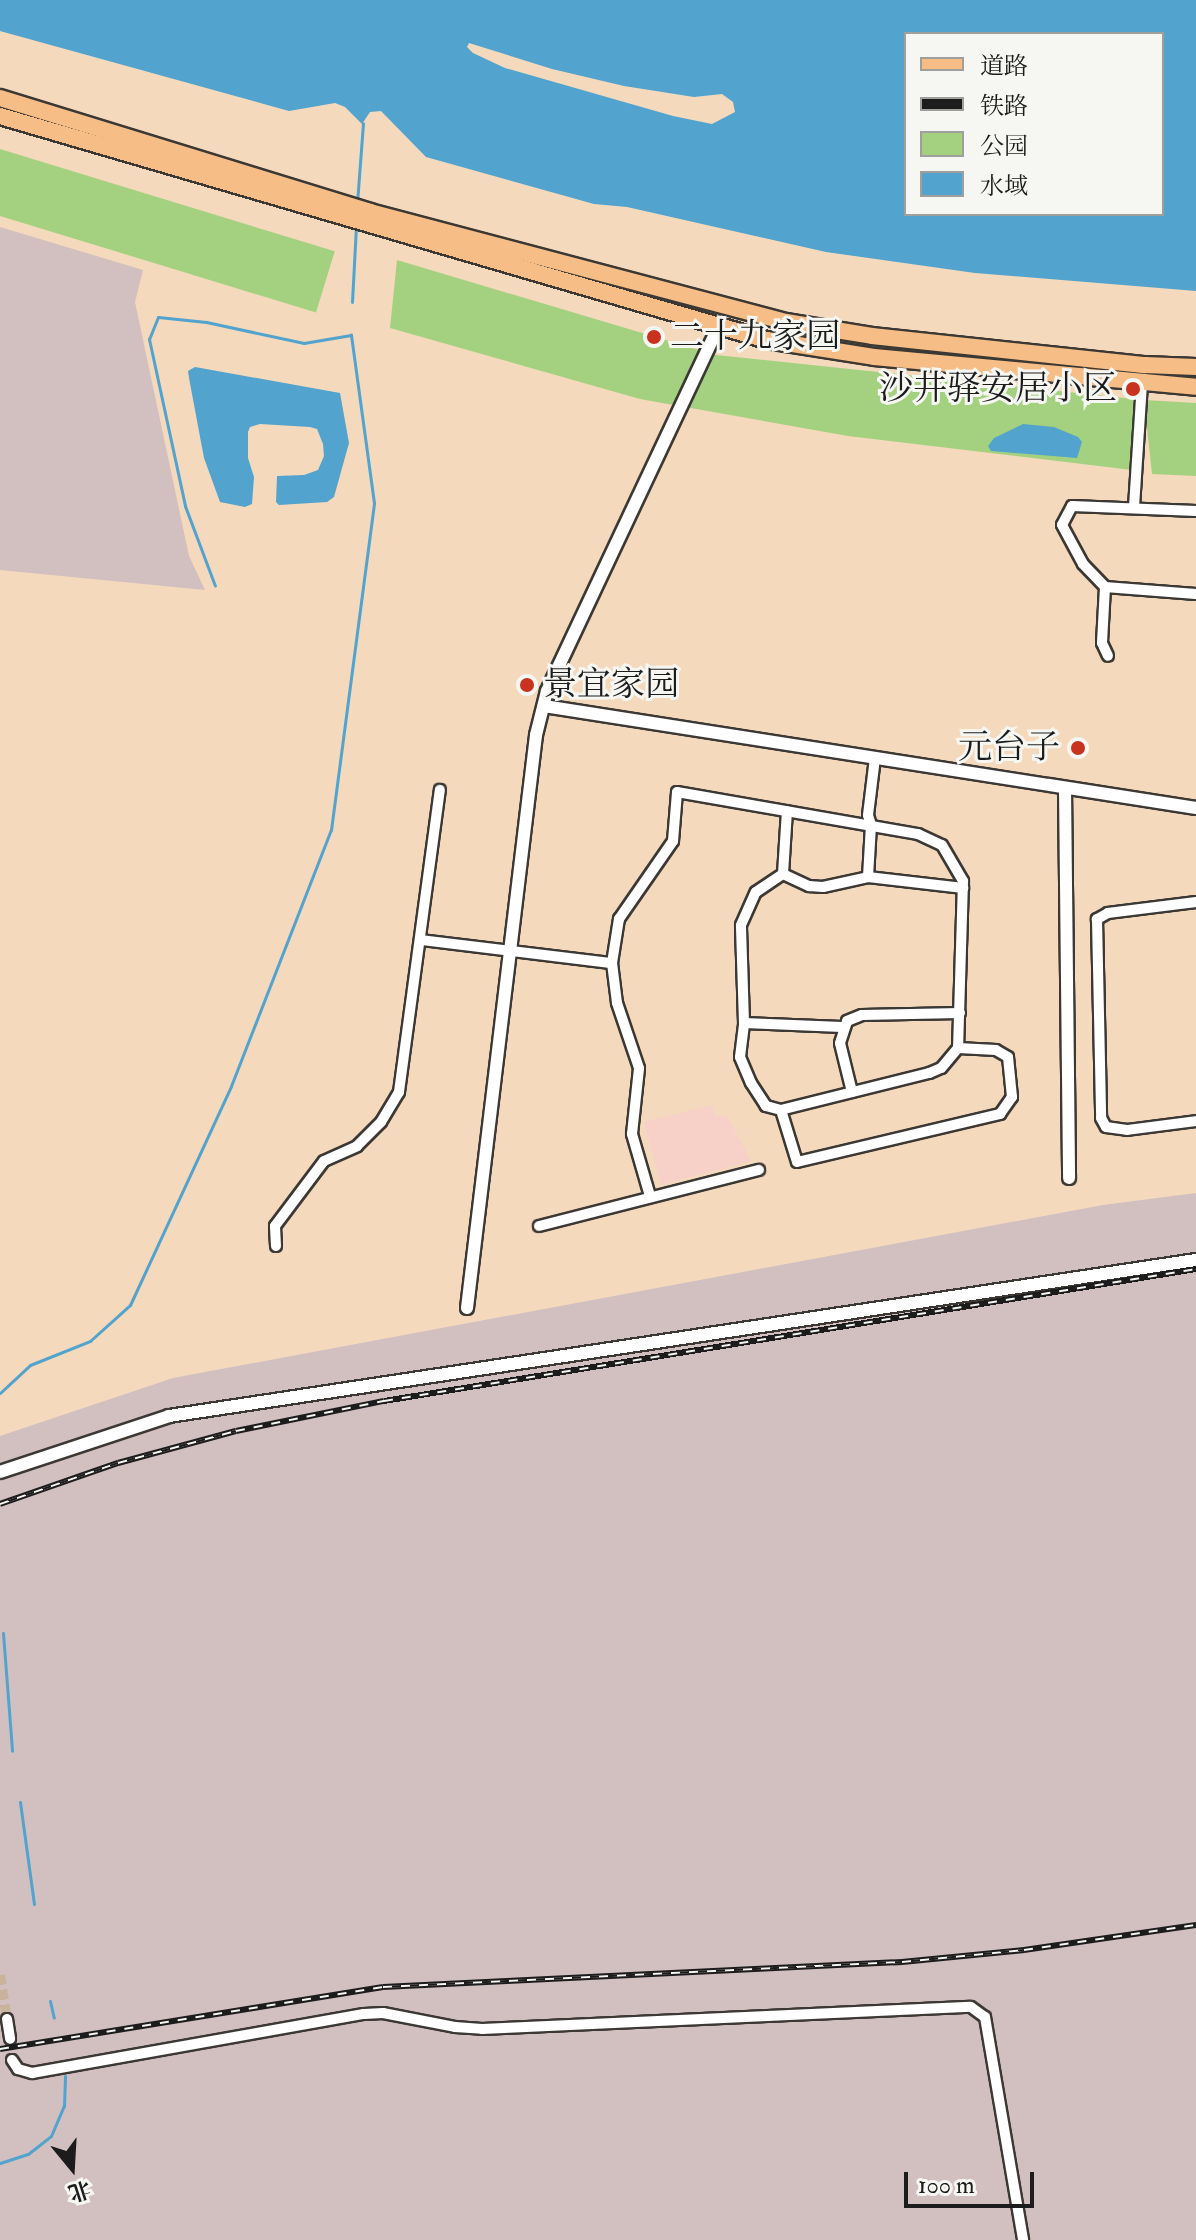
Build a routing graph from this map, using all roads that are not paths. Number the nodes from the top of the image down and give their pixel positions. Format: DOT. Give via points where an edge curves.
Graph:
graph roads {
  1 [pos="0,98"];
  2 [pos="0,116"];
  3 [pos="340,208"];
  4 [pos="368,217"];
  5 [pos="718,328"];
  6 [pos="1196,367"];
  7 [pos="1142,384"];
  8 [pos="1196,387"];
  9 [pos="1134,507"];
  10 [pos="1196,511"];
  11 [pos="1105,587"];
  12 [pos="1196,594"];
  13 [pos="1108,656"];
  14 [pos="544,706"];
  15 [pos="875,758"];
  16 [pos="1065,788"];
  17 [pos="440,790"];
  18 [pos="1196,808"];
  19 [pos="787,811"];
  20 [pos="871,825"];
  21 [pos="783,874"];
  22 [pos="868,877"];
  23 [pos="963,888"];
  24 [pos="1196,902"];
  25 [pos="421,940"];
  26 [pos="513,950"];
  27 [pos="612,963"];
  28 [pos="960,1013"];
  29 [pos="744,1023"];
  30 [pos="842,1027"];
  31 [pos="958,1048"];
  32 [pos="852,1092"];
  33 [pos="781,1110"];
  34 [pos="1196,1121"];
  35 [pos="759,1170"];
  36 [pos="1069,1178"];
  37 [pos="650,1196"];
  38 [pos="539,1226"];
  39 [pos="276,1246"];
  40 [pos="1196,1260"];
  41 [pos="467,1308"];
  42 [pos="0,1472"];
  43 [pos="7,2019"];
  44 [pos="10,2039"];
  45 [pos="12,2060"];
  46 [pos="1023,2240"];
  1 -- 3 [label="main road"];
  2 -- 3 [label="main road"];
  3 -- 4 [label="main road"];
  4 -- 5 [label="main road"];
  4 -- 6 [label="main road" via="786,322 872,336"];
  5 -- 7 [label="main road" via="874,357"];
  5 -- 14 [label="street"];
  7 -- 8 [label="main road"];
  7 -- 9 [label="street"];
  9 -- 10 [label="street"];
  9 -- 11 [label="street" via="1072,506 1062,525 1083,564"];
  11 -- 12 [label="street"];
  11 -- 13 [label="street" via="1102,643"];
  14 -- 15 [label="street"];
  14 -- 26 [label="street" via="536,735"];
  15 -- 16 [label="street"];
  15 -- 20 [label="street"];
  16 -- 18 [label="street"];
  16 -- 36 [label="street"];
  17 -- 25 [label="street"];
  19 -- 20 [label="street"];
  19 -- 21 [label="street"];
  19 -- 27 [label="street" via="677,792 673,841 619,919"];
  20 -- 22 [label="street"];
  20 -- 23 [label="street" via="918,834 942,845 957,866"];
  21 -- 22 [label="street" via="823,887"];
  21 -- 29 [label="street" via="756,892 741,925"];
  22 -- 23 [label="street"];
  23 -- 28 [label="street"];
  24 -- 34 [label="street" via="1108,913 1097,919 1101,1118 1106,1127 1127,1130"];
  25 -- 26 [label="street"];
  25 -- 39 [label="street" via="399,1092 381,1122 357,1146 324,1161 275,1226"];
  26 -- 27 [label="street"];
  26 -- 41 [label="street"];
  27 -- 37 [label="street" via="617,1003 639,1068 632,1134"];
  28 -- 30 [label="street" via="862,1015"];
  28 -- 31 [label="street"];
  29 -- 30 [label="street"];
  29 -- 33 [label="street" via="740,1057 751,1083 766,1106"];
  30 -- 32 [label="street" via="840,1043"];
  31 -- 32 [label="street" via="941,1068"];
  31 -- 33 [label="street" via="996,1050 1008,1057 1012,1097 1000,1114 797,1162"];
  32 -- 33 [label="street"];
  35 -- 37 [label="street"];
  37 -- 38 [label="street"];
  40 -- 42 [label="street" via="169,1416"];
  43 -- 44 [label="street"];
  45 -- 46 [label="street" via="18,2069 32,2073 364,2014 482,2029 971,2007 985,2017"];
}
